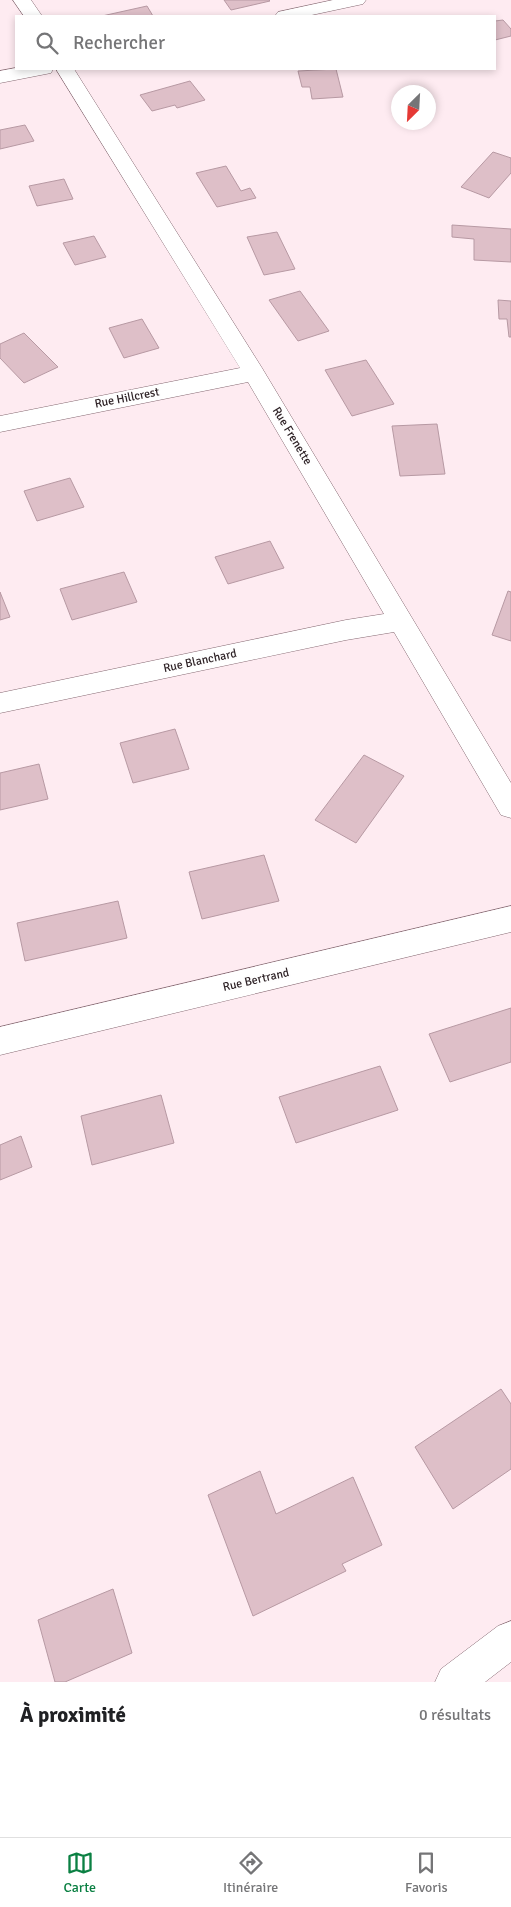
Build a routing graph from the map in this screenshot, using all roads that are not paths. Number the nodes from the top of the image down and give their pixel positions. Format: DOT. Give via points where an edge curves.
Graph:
graph roads {
  1 [pos="22,0"];
  2 [pos="357,0"];
  3 [pos="31,15"];
  4 [pos="289,15"];
  5 [pos="38,70"];
  6 [pos="66,70"];
  7 [pos="0,77"];
  8 [pos="254,373"];
  9 [pos="0,424"];
  10 [pos="401,621"];
  11 [pos="0,703"];
  12 [pos="511,807"];
  13 [pos="511,919"];
  14 [pos="0,1041"];
  15 [pos="511,1639"];
  16 [pos="454,1682"];
  1 -- 3 [label="street"];
  2 -- 4 [label="street"];
  5 -- 7 [label="street"];
  6 -- 8 [label="street, Rue Frenette"];
  8 -- 9 [label="street, Rue Hillcrest"];
  8 -- 10 [label="street, Rue Frenette"];
  10 -- 11 [label="street, Rue Blanchard"];
  10 -- 12 [label="street, Rue Frenette"];
  13 -- 14 [label="street, Rue Bertrand"];
  15 -- 16 [label="street"];
}
